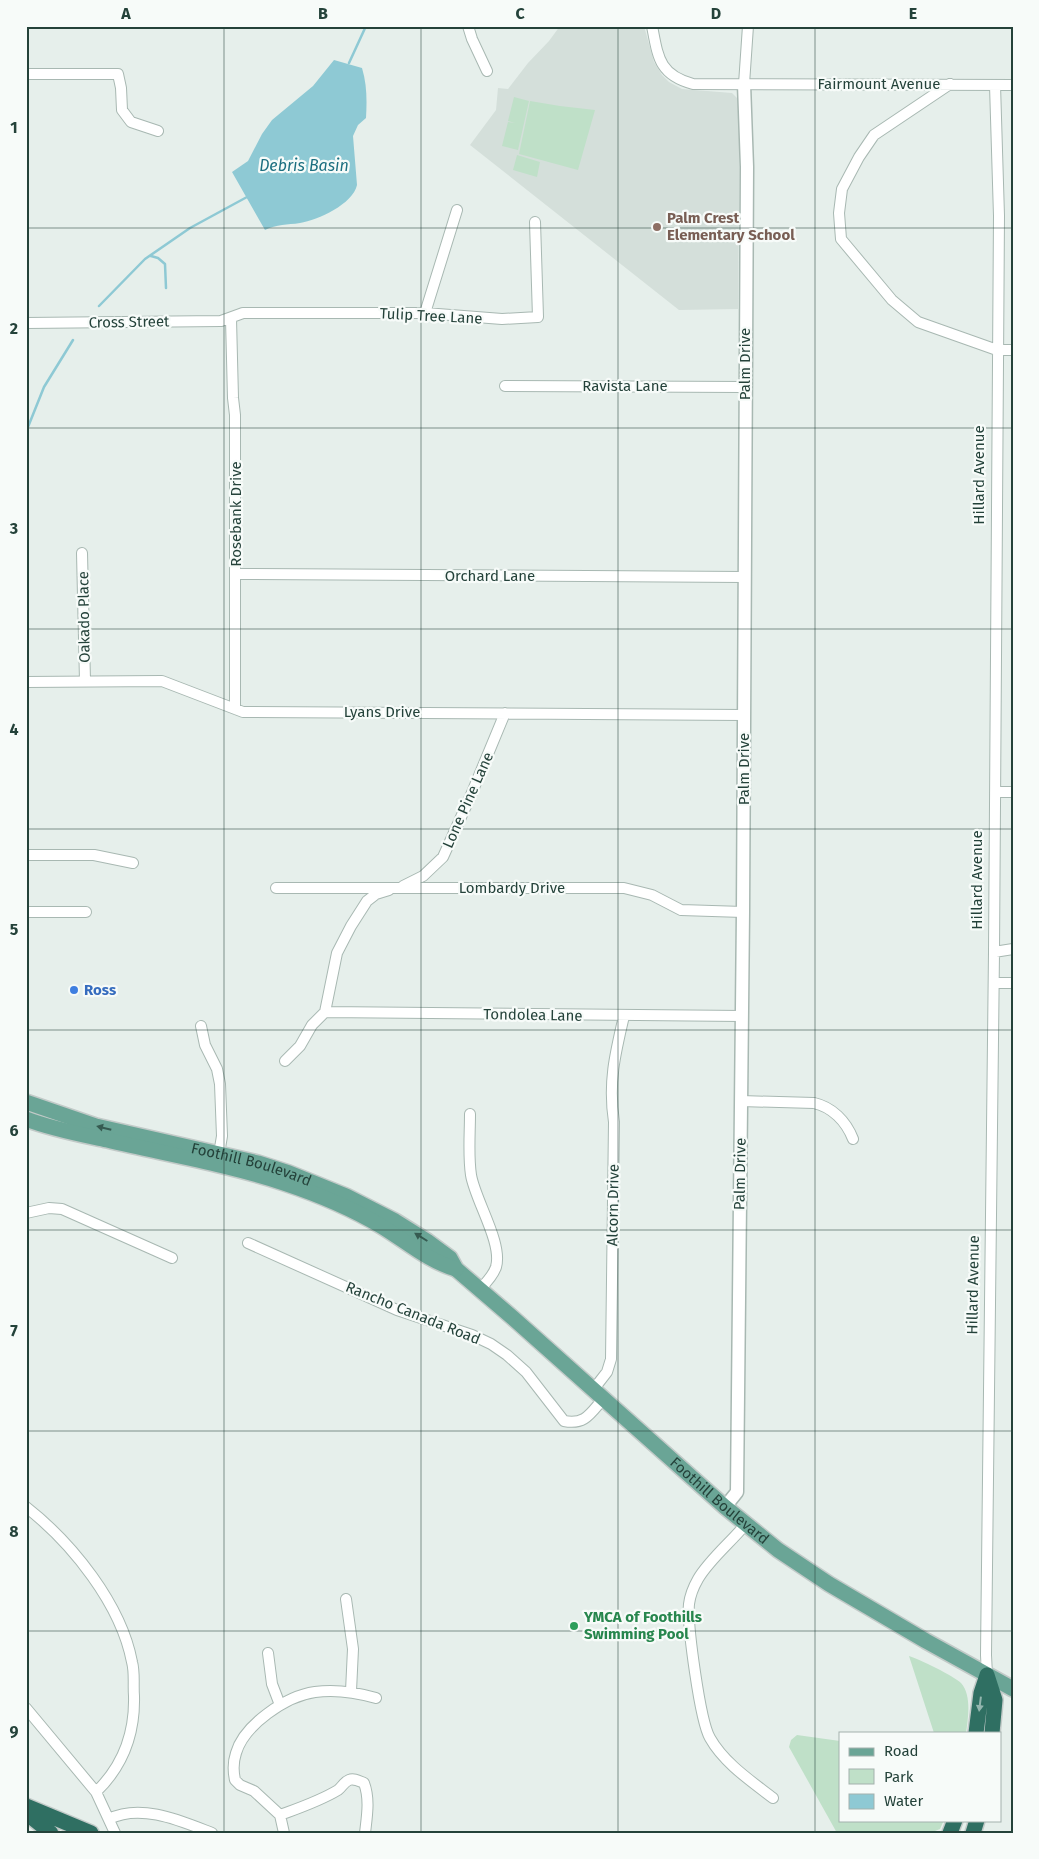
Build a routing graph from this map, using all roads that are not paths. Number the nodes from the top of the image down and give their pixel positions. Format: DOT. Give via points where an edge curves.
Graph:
graph roads {
  1 [pos="468,26"];
  2 [pos="652,26"];
  3 [pos="748,26"];
  4 [pos="487,71"];
  5 [pos="26,74"];
  6 [pos="744,84"];
  7 [pos="950,84"];
  8 [pos="995,85"];
  9 [pos="1013,85"];
  10 [pos="158,131"];
  11 [pos="457,210"];
  12 [pos="536,222"];
  13 [pos="425,313"];
  14 [pos="231,319"];
  15 [pos="26,323"];
  16 [pos="997,350"];
  17 [pos="1013,350"];
  18 [pos="505,386"];
  19 [pos="745,387"];
  20 [pos="82,553"];
  21 [pos="236,574"];
  22 [pos="744,577"];
  23 [pos="26,682"];
  24 [pos="85,682"];
  25 [pos="235,709"];
  26 [pos="505,713"];
  27 [pos="744,715"];
  28 [pos="995,792"];
  29 [pos="1013,792"];
  30 [pos="26,855"];
  31 [pos="133,863"];
  32 [pos="400,887"];
  33 [pos="276,888"];
  34 [pos="26,912"];
  35 [pos="86,912"];
  36 [pos="743,912"];
  37 [pos="1013,949"];
  38 [pos="994,952"];
  39 [pos="994,983"];
  40 [pos="1013,983"];
  41 [pos="324,1012"];
  42 [pos="624,1016"];
  43 [pos="742,1016"];
  44 [pos="201,1026"];
  45 [pos="285,1061"];
  46 [pos="741,1101"];
  47 [pos="26,1102"];
  48 [pos="470,1114"];
  49 [pos="26,1119"];
  50 [pos="853,1138"];
  51 [pos="130,1140"];
  52 [pos="218,1159"];
  53 [pos="26,1213"];
  54 [pos="248,1244"];
  55 [pos="172,1258"];
  56 [pos="480,1289"];
  57 [pos="598,1395"];
  58 [pos="26,1507"];
  59 [pos="725,1507"];
  60 [pos="745,1525"];
  61 [pos="346,1598"];
  62 [pos="268,1653"];
  63 [pos="988,1675"];
  64 [pos="1013,1688"];
  65 [pos="351,1691"];
  66 [pos="376,1698"];
  67 [pos="280,1705"];
  68 [pos="26,1708"];
  69 [pos="976,1732"];
  70 [pos="992,1732"];
  71 [pos="96,1792"];
  72 [pos="773,1798"];
  73 [pos="26,1806"];
  74 [pos="26,1813"];
  75 [pos="280,1814"];
  76 [pos="109,1819"];
  77 [pos="85,1830"];
  78 [pos="51,1833"];
  79 [pos="115,1833"];
  80 [pos="212,1833"];
  81 [pos="284,1833"];
  82 [pos="365,1833"];
  1 -- 4 [label="street"];
  2 -- 6 [label="street, Fairmount Avenue" via="658,57 663,66 682,81"];
  3 -- 6 [label="street, Palm Drive"];
  5 -- 10 [label="street" via="118,74 122,110 131,122"];
  6 -- 7 [label="street, Fairmount Avenue"];
  6 -- 19 [label="street, Palm Drive" via="747,167"];
  7 -- 8 [label="street, Fairmount Avenue"];
  7 -- 16 [label="street" via="874,135 842,189 839,213 841,239 892,300 918,322"];
  8 -- 9 [label="street, Fairmount Avenue"];
  8 -- 16 [label="street, Hillard Avenue" via="999,216"];
  11 -- 13 [label="street"];
  12 -- 13 [label="street, Tulip Tree Lane" via="538,317 502,319"];
  13 -- 14 [label="street, Tulip Tree Lane" via="243,313"];
  14 -- 15 [label="street, Cross Street"];
  14 -- 21 [label="street, Rosebank Drive"];
  16 -- 17 [label="street"];
  16 -- 28 [label="street, Hillard Avenue"];
  18 -- 19 [label="street, Ravista Lane"];
  19 -- 22 [label="street, Palm Drive"];
  20 -- 24 [label="street, Oakado Place"];
  21 -- 22 [label="street, Orchard Lane"];
  21 -- 25 [label="street, Rosebank Drive"];
  22 -- 27 [label="street, Palm Drive"];
  23 -- 24 [label="street, Lyans Drive"];
  24 -- 25 [label="street, Lyans Drive" via="162,682"];
  25 -- 26 [label="street, Lyans Drive" via="242,712"];
  26 -- 27 [label="street, Lyans Drive"];
  26 -- 32 [label="street, Lone Pine Lane" via="443,857 423,876"];
  27 -- 36 [label="street, Palm Drive"];
  28 -- 29 [label="street"];
  28 -- 38 [label="street, Hillard Avenue"];
  30 -- 31 [label="street" via="94,855"];
  32 -- 33 [label="street, Lombardy Drive"];
  32 -- 36 [label="street, Lombardy Drive" via="624,888 652,895 681,910"];
  32 -- 41 [label="street, Lone Pine Lane" via="371,897 351,926 337,953"];
  34 -- 35 [label="street"];
  36 -- 43 [label="street, Palm Drive"];
  37 -- 38 [label="street"];
  38 -- 39 [label="street, Hillard Avenue"];
  39 -- 40 [label="street"];
  39 -- 63 [label="street, Hillard Avenue"];
  41 -- 42 [label="street, Tondolea Lane"];
  41 -- 45 [label="street, Lone Pine Lane"];
  42 -- 43 [label="street, Tondolea Lane"];
  42 -- 57 [label="street, Alcorn Drive" via="611,1084 614,1122 611,1359"];
  43 -- 46 [label="street, Palm Drive"];
  44 -- 52 [label="street" via="205,1045 218,1069 220,1084 222,1136"];
  46 -- 50 [label="street" via="823,1105 831,1109"];
  46 -- 59 [label="street, Palm Drive" via="737,1492"];
  51 -- 47 [label="main road, Foothill Boulevard, one-way"];
  48 -- 56 [label="street" via="471,1177 494,1240 496,1262 491,1276"];
  49 -- 51 [label="main road, Foothill Boulevard" via="62,1131"];
  51 -- 52 [label="main road, Foothill Boulevard"];
  52 -- 56 [label="main road, Foothill Boulevard" via="258,1163 370,1208 427,1241 450,1258 456,1269"];
  53 -- 55 [label="street" via="62,1209"];
  54 -- 57 [label="street, Rancho Canada Road" via="397,1310 491,1344 526,1372 564,1421 573,1423 585,1419"];
  56 -- 57 [label="main road, Foothill Boulevard"];
  57 -- 59 [label="main road, Foothill Boulevard"];
  58 -- 71 [label="street" via="72,1549 109,1602 133,1663 134,1718 129,1737 119,1764"];
  59 -- 60 [label="main road, Foothill Boulevard"];
  60 -- 63 [label="main road, Foothill Boulevard" via="829,1584"];
  60 -- 72 [label="street" via="697,1580 689,1602 688,1618 701,1708 710,1739 732,1766"];
  61 -- 65 [label="street" via="353,1649"];
  62 -- 67 [label="street" via="272,1684"];
  63 -- 64 [label="main road, Foothill Boulevard"];
  63 -- 69 [label="highway, Hillard Avenue, one-way" via="981,1693"];
  63 -- 70 [label="highway, Hillard Avenue" via="996,1700"];
  65 -- 66 [label="street"];
  65 -- 67 [label="street" via="314,1692"];
  67 -- 75 [label="street" via="245,1735 233,1769 235,1780"];
  68 -- 71 [label="street"];
  71 -- 76 [label="street"];
  73 -- 77 [label="highway"];
  74 -- 78 [label="highway"];
  75 -- 81 [label="street"];
  75 -- 82 [label="street" via="323,1798 352,1779 364,1783 368,1799"];
  76 -- 79 [label="street"];
  76 -- 80 [label="street" via="117,1814 151,1814 176,1819"];
}
